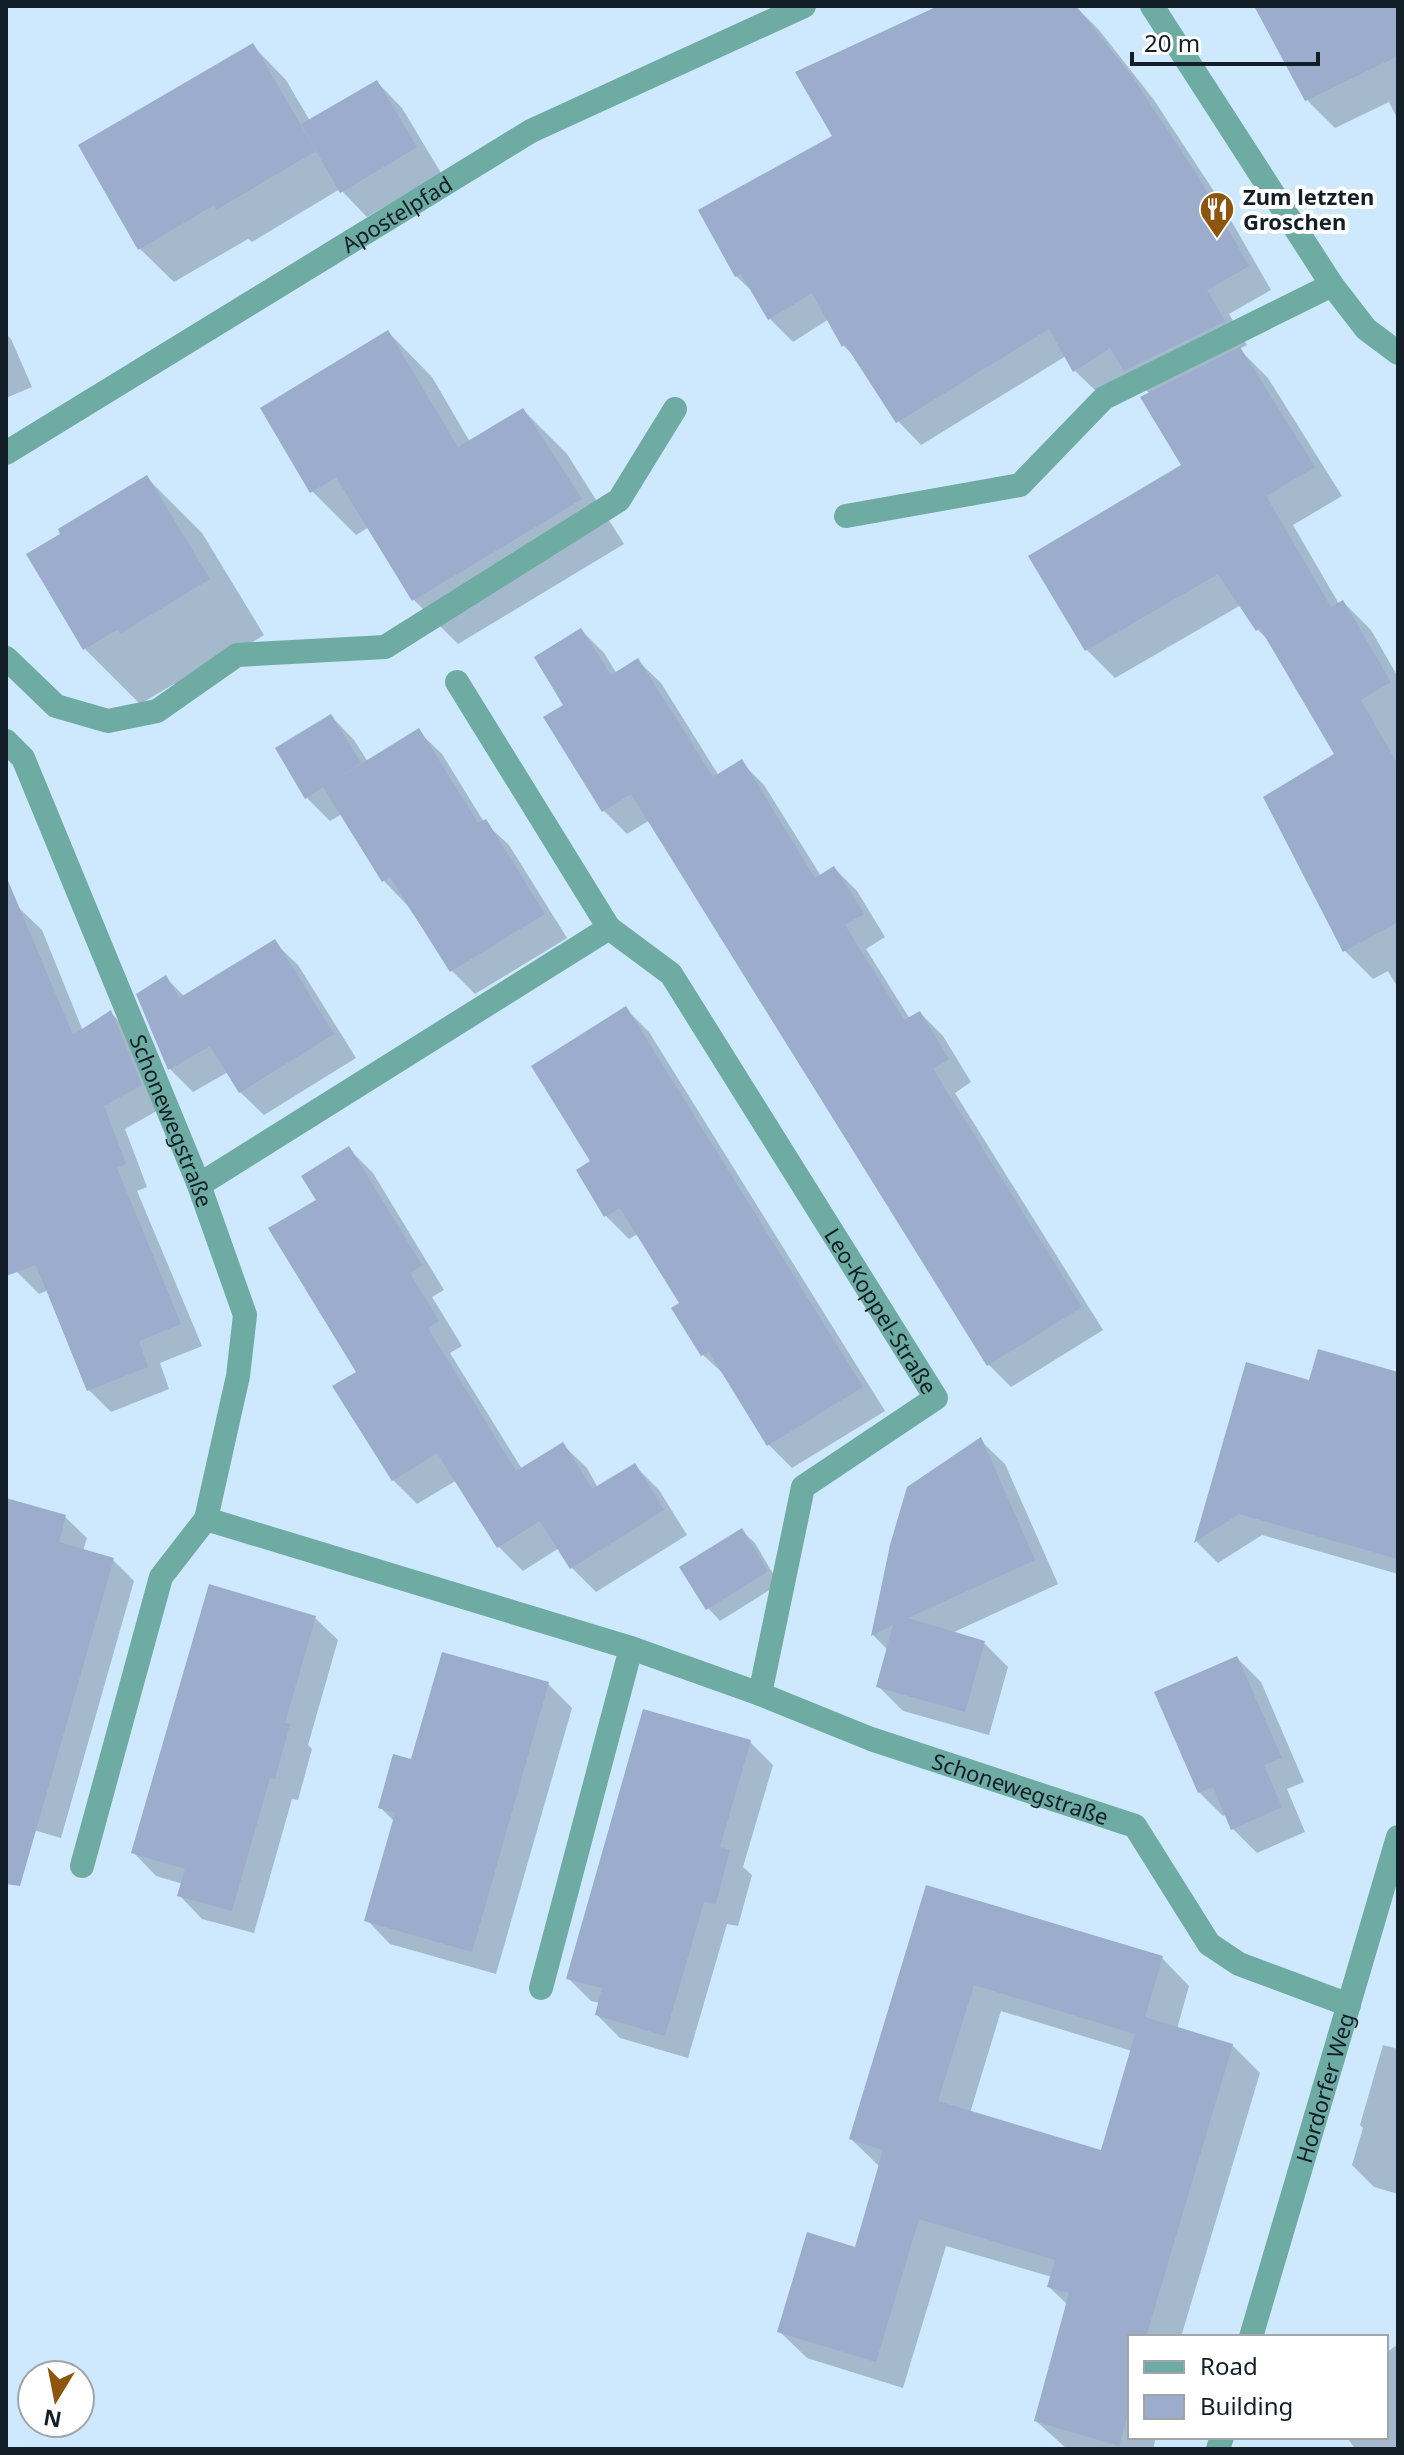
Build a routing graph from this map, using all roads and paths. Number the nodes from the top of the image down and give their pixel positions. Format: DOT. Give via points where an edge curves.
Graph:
graph roads {
  1 [pos="804,6"];
  2 [pos="1152,6"];
  3 [pos="1332,285"];
  4 [pos="1398,353"];
  5 [pos="675,409"];
  6 [pos="6,453"];
  7 [pos="846,516"];
  8 [pos="6,658"];
  9 [pos="457,682"];
  10 [pos="6,741"];
  11 [pos="609,928"];
  12 [pos="199,1185"];
  13 [pos="206,1519"];
  14 [pos="631,1648"];
  15 [pos="760,1694"];
  16 [pos="1398,1837"];
  17 [pos="82,1866"];
  18 [pos="541,1988"];
  19 [pos="1349,2005"];
  20 [pos="1252,2335"];
  1 -- 6 [label="street, Apostelpfad" via="531,131"];
  2 -- 3 [label="street"];
  3 -- 4 [label="street" via="1366,329"];
  3 -- 7 [label="street" via="1104,398 1020,485"];
  5 -- 8 [label="street" via="619,500 385,647 237,655 157,711 108,721 56,706"];
  9 -- 11 [label="street, Leo-Koppel-Straße"];
  10 -- 12 [label="street, Schonewegstraße" via="23,758"];
  11 -- 12 [label="street"];
  11 -- 15 [label="street, Leo-Koppel-Straße" via="671,974 936,1398 803,1487"];
  12 -- 13 [label="street, Schonewegstraße" via="245,1315 238,1376"];
  13 -- 14 [label="street, Schonewegstraße"];
  13 -- 17 [label="street, Schonewegstraße" via="161,1577"];
  14 -- 15 [label="street, Schonewegstraße"];
  14 -- 18 [label="street"];
  15 -- 19 [label="street, Schonewegstraße" via="871,1739 1135,1826 1209,1944 1239,1964"];
  16 -- 19 [label="street, Hordorfer Weg"];
  19 -- 20 [label="street, Hordorfer Weg"];
}
